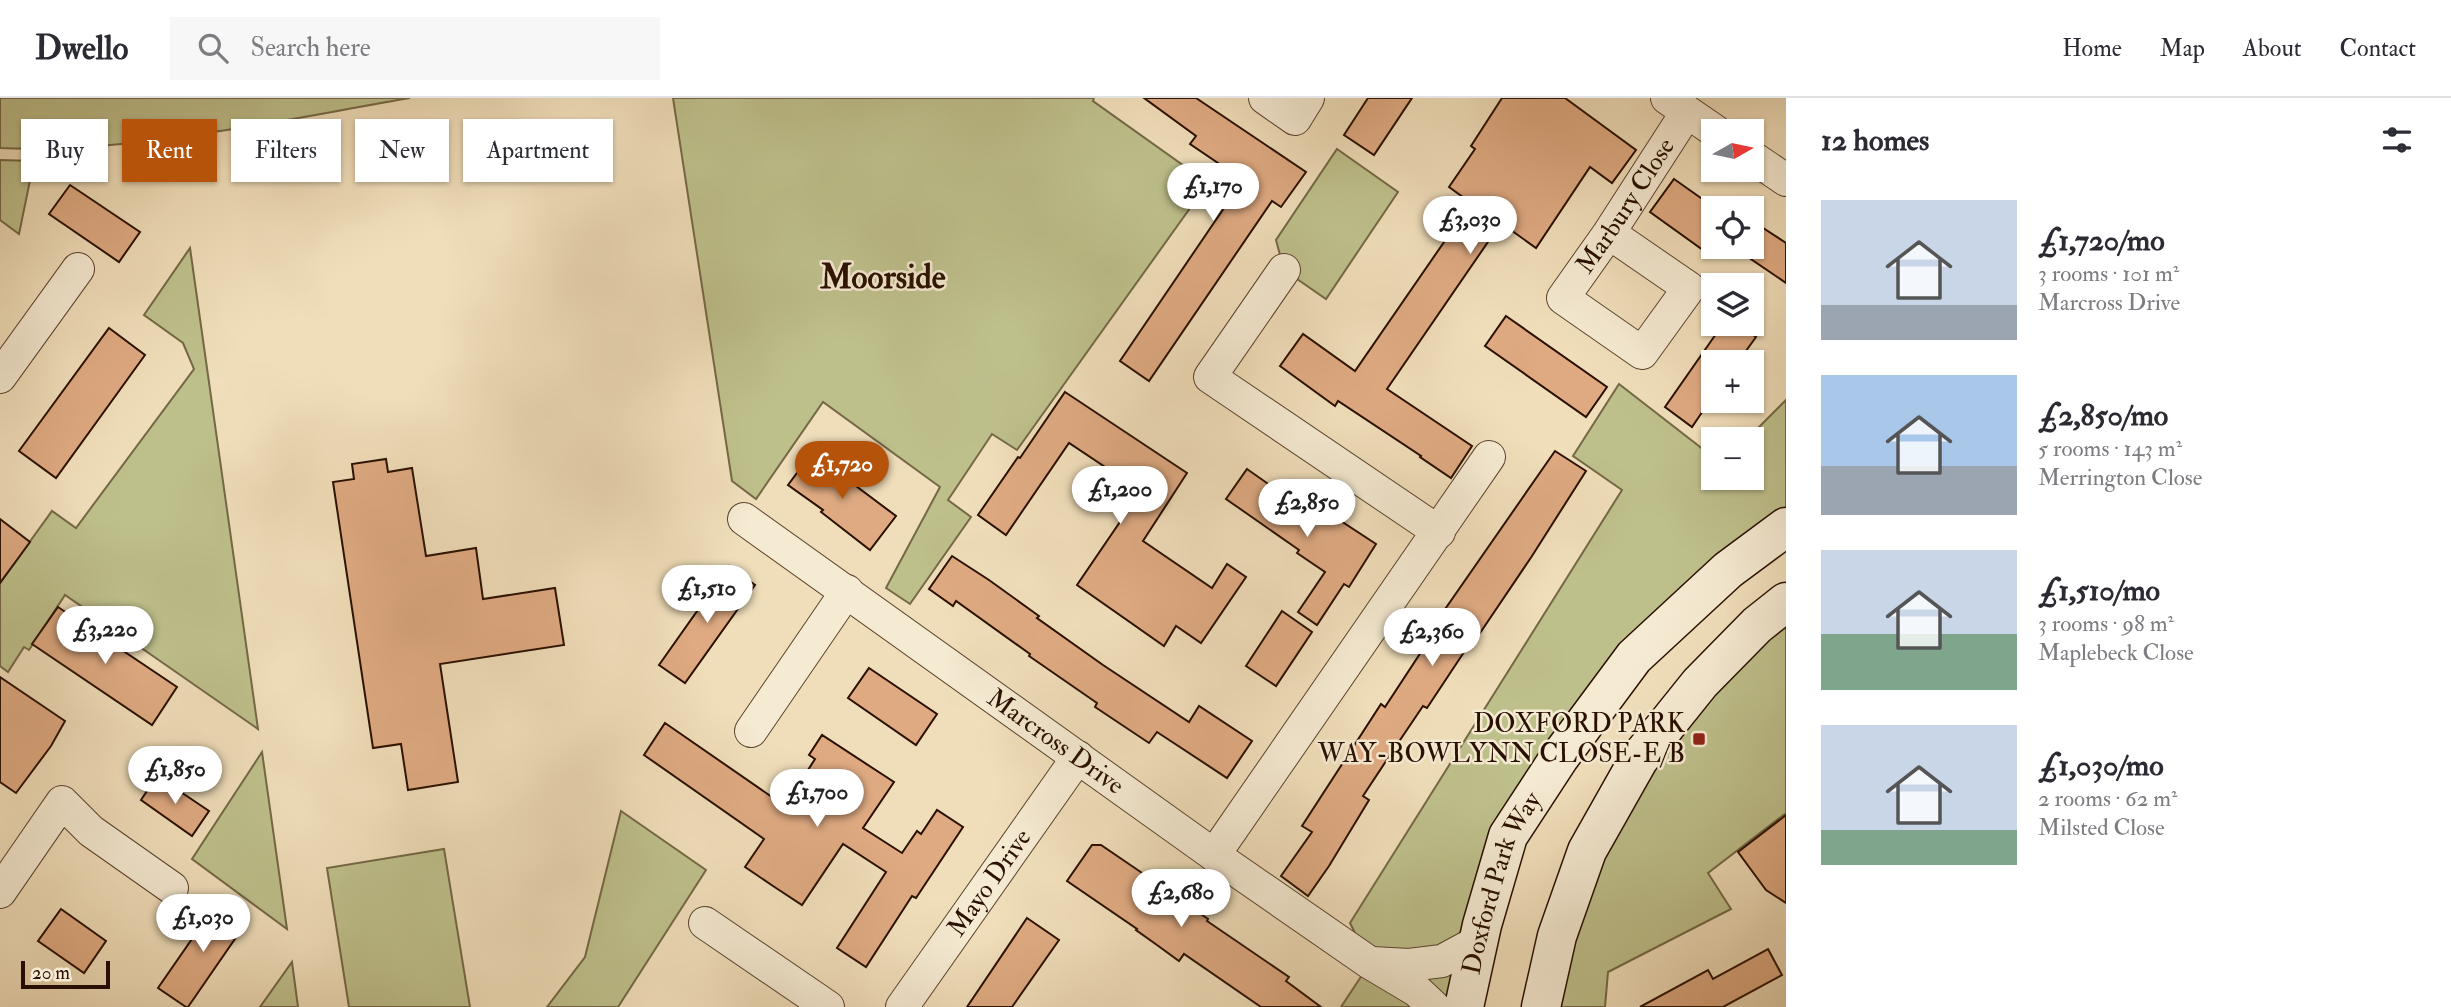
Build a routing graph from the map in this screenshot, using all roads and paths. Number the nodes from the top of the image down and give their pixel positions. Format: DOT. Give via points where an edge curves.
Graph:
graph roads {
  1 [pos="1265,98"];
  2 [pos="1308,98"];
  3 [pos="1677,105"];
  4 [pos="1701,121"];
  5 [pos="1764,165"];
  6 [pos="1786,180"];
  7 [pos="1609,233"];
  8 [pos="78,269"];
  9 [pos="1284,270"];
  10 [pos="0,377"];
  11 [pos="1489,457"];
  12 [pos="744,519"];
  13 [pos="1786,527"];
  14 [pos="1439,532"];
  15 [pos="847,591"];
  16 [pos="1786,602"];
  17 [pos="751,731"];
  18 [pos="1078,757"];
  19 [pos="1214,855"];
  20 [pos="172,888"];
  21 [pos="0,892"];
  22 [pos="705,923"];
  23 [pos="1479,941"];
  24 [pos="1370,963"];
  25 [pos="828,1007"];
  26 [pos="901,1007"];
  27 [pos="1434,1007"];
  28 [pos="1464,1007"];
  29 [pos="1541,1007"];
  1 -- 2 [label="street" via="1295,119"];
  3 -- 4 [label="street"];
  3 -- 7 [label="street, Marbury Close"];
  5 -- 6 [label="street"];
  7 -- 7 [label="street, Marbury Close" via="1563,298 1642,353 1689,288"];
  8 -- 10 [label="street"];
  9 -- 14 [label="street" via="1210,377"];
  11 -- 14 [label="street"];
  12 -- 15 [label="street, Marcross Drive"];
  13 -- 23 [label="main road, Doxford Park Way" via="1728,570 1634,657 1559,758 1508,836"];
  14 -- 19 [label="street"];
  15 -- 17 [label="street"];
  15 -- 18 [label="street, Marcross Drive"];
  16 -- 29 [label="main road" via="1700,683 1639,759 1587,851 1557,936"];
  18 -- 19 [label="street, Marcross Drive"];
  18 -- 26 [label="street, Mayo Drive"];
  19 -- 24 [label="street, Marcross Drive"];
  20 -- 21 [label="street" via="91,831 62,802"];
  22 -- 25 [label="street"];
  23 -- 24 [label="street" via="1442,961"];
  23 -- 28 [label="main road, Doxford Park Way"];
  24 -- 27 [label="street, Marcross Drive" via="1417,991"];
}
